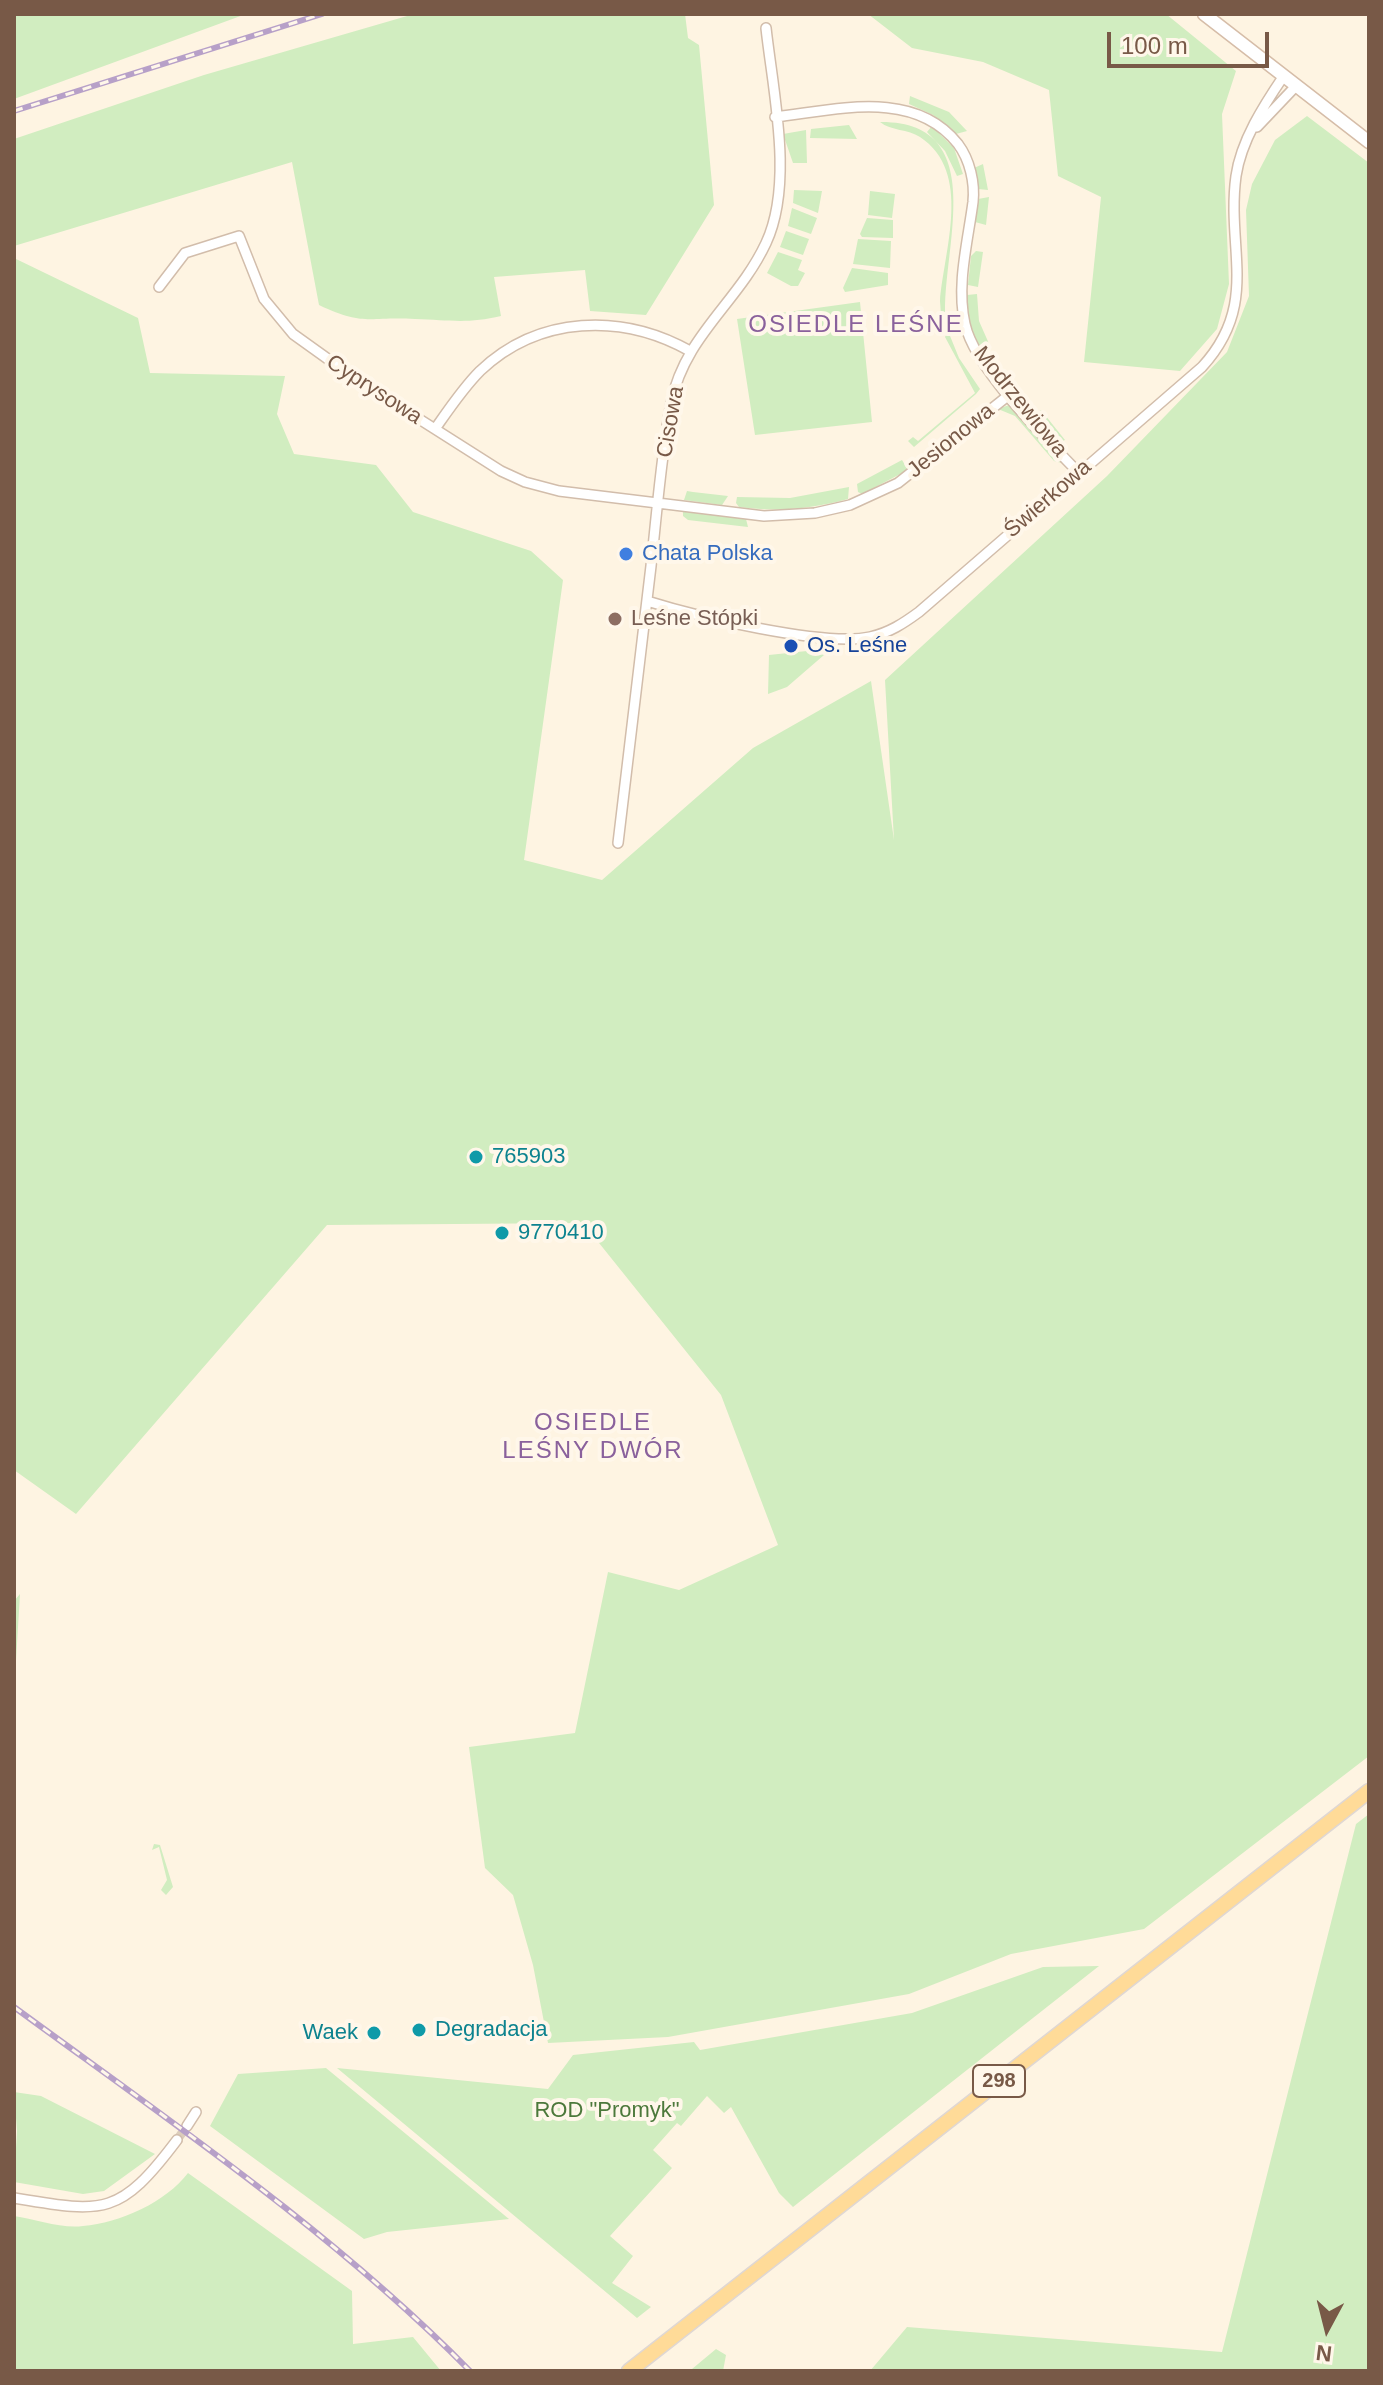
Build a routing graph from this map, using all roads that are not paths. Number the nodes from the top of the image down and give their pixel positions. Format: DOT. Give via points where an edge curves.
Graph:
graph roads {
  1 [pos="1204,14"];
  2 [pos="766,28"];
  3 [pos="1283,77"];
  4 [pos="1295,87"];
  5 [pos="775,117"];
  6 [pos="1254,129"];
  7 [pos="1369,142"];
  8 [pos="159,287"];
  9 [pos="690,351"];
  10 [pos="1009,395"];
  11 [pos="435,429"];
  12 [pos="1079,473"];
  13 [pos="658,503"];
  14 [pos="647,601"];
  15 [pos="618,843"];
  16 [pos="1369,1791"];
  17 [pos="196,2112"];
  18 [pos="187,2126"];
  19 [pos="177,2140"];
  20 [pos="14,2198"];
  21 [pos="629,2371"];
  1 -- 3 [label="main road"];
  2 -- 5 [label="street, Cisowa"];
  3 -- 4 [label="main road"];
  3 -- 6 [label="street, Świerkowa"];
  4 -- 6 [label="street"];
  4 -- 7 [label="main road"];
  5 -- 9 [label="street, Cisowa" via="781,178 766,243"];
  5 -- 10 [label="street, Modrzewiowa" via="893,107 926,116 952,137 973,183 962,289 965,325 982,361"];
  6 -- 12 [label="street, Świerkowa" via="1236,176 1238,296 1226,335 1202,367"];
  8 -- 11 [label="street, Cyprysowa" via="185,253 239,236 264,299 293,334"];
  9 -- 11 [label="street" via="632,327 584,325 552,331 493,360"];
  9 -- 13 [label="street, Cisowa" via="671,405"];
  10 -- 12 [label="street, Modrzewiowa"];
  10 -- 13 [label="street, Jesionowa" via="914,473 850,505 780,516"];
  11 -- 13 [label="street, Cyprysowa" via="525,482"];
  12 -- 14 [label="street, Świerkowa" via="911,617 870,637 834,638 730,622"];
  13 -- 14 [label="street, Cisowa"];
  14 -- 15 [label="street, Cisowa"];
  16 -- 21 [label="main road, 298"];
  17 -- 18 [label="street"];
  19 -- 20 [label="street" via="136,2188 109,2205 80,2209"];
}
